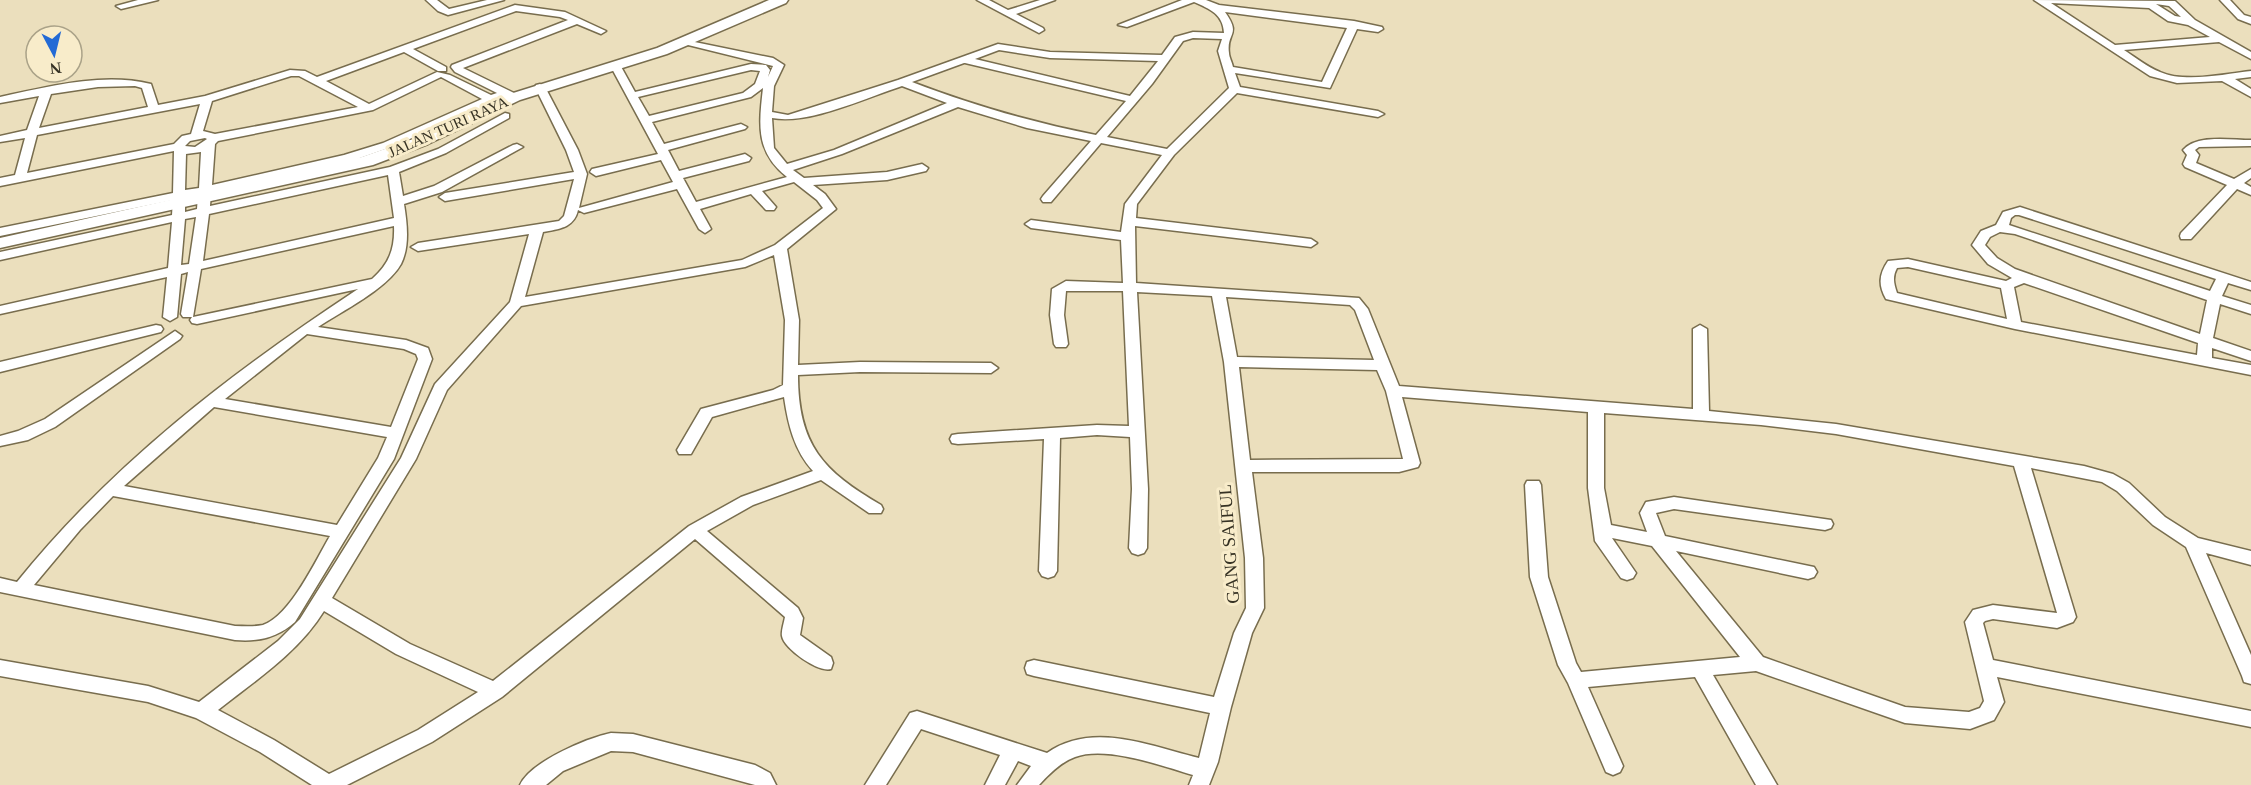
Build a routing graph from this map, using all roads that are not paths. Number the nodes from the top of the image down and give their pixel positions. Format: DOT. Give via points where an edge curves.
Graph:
graph roads {
  1 [pos="153,0"];
  2 [pos="431,0"];
  3 [pos="499,0"];
  4 [pos="781,0"];
  5 [pos="982,0"];
  6 [pos="1050,0"];
  7 [pos="1191,0"];
  8 [pos="1198,0"];
  9 [pos="2039,0"];
  10 [pos="2050,0"];
  11 [pos="2148,0"];
  12 [pos="2225,0"];
  13 [pos="121,6"];
  14 [pos="1217,8"];
  15 [pos="1008,13"];
  16 [pos="578,20"];
  17 [pos="2251,21"];
  18 [pos="2191,22"];
  19 [pos="1354,24"];
  20 [pos="1123,25"];
  21 [pos="1378,29"];
  22 [pos="1039,30"];
  23 [pos="601,31"];
  24 [pos="1227,36"];
  25 [pos="2218,39"];
  26 [pos="684,41"];
  27 [pos="404,48"];
  28 [pos="2113,48"];
  29 [pos="2251,56"];
  30 [pos="1166,58"];
  31 [pos="965,60"];
  32 [pos="615,65"];
  33 [pos="458,69"];
  34 [pos="1228,69"];
  35 [pos="442,74"];
  36 [pos="2251,74"];
  37 [pos="2222,76"];
  38 [pos="317,81"];
  39 [pos="902,82"];
  40 [pos="540,87"];
  41 [pos="47,90"];
  42 [pos="1235,90"];
  43 [pos="2251,94"];
  44 [pos="630,96"];
  45 [pos="207,99"];
  46 [pos="1131,99"];
  47 [pos="0,100"];
  48 [pos="503,102"];
  49 [pos="957,103"];
  50 [pos="369,108"];
  51 [pos="154,110"];
  52 [pos="766,114"];
  53 [pos="1378,114"];
  54 [pos="644,121"];
  55 [pos="741,127"];
  56 [pos="32,132"];
  57 [pos="196,135"];
  58 [pos="0,139"];
  59 [pos="1097,140"];
  60 [pos="211,141"];
  61 [pos="2251,143"];
  62 [pos="517,147"];
  63 [pos="179,148"];
  64 [pos="662,152"];
  65 [pos="1170,153"];
  66 [pos="745,158"];
  67 [pos="922,168"];
  68 [pos="393,170"];
  69 [pos="596,172"];
  70 [pos="580,174"];
  71 [pos="2251,174"];
  72 [pos="792,177"];
  73 [pos="20,178"];
  74 [pos="679,180"];
  75 [pos="0,182"];
  76 [pos="2235,184"];
  77 [pos="754,190"];
  78 [pos="2251,191"];
  79 [pos="445,197"];
  80 [pos="1047,199"];
  81 [pos="204,201"];
  82 [pos="397,202"];
  83 [pos="178,206"];
  84 [pos="693,207"];
  85 [pos="770,207"];
  86 [pos="584,209"];
  87 [pos="399,221"];
  88 [pos="1128,221"];
  89 [pos="1031,224"];
  90 [pos="2002,227"];
  91 [pos="537,229"];
  92 [pos="705,229"];
  93 [pos="0,232"];
  94 [pos="2186,236"];
  95 [pos="1127,237"];
  96 [pos="0,243"];
  97 [pos="1311,243"];
  98 [pos="418,247"];
  99 [pos="780,248"];
  100 [pos="0,256"];
  101 [pos="195,265"];
  102 [pos="174,270"];
  103 [pos="2224,277"];
  104 [pos="2023,278"];
  105 [pos="378,280"];
  106 [pos="2007,285"];
  107 [pos="2251,286"];
  108 [pos="1130,287"];
  109 [pos="1218,293"];
  110 [pos="2215,297"];
  111 [pos="517,303"];
  112 [pos="0,310"];
  113 [pos="2251,310"];
  114 [pos="170,317"];
  115 [pos="192,317"];
  116 [pos="2015,325"];
  117 [pos="305,328"];
  118 [pos="156,329"];
  119 [pos="1700,329"];
  120 [pos="175,336"];
  121 [pos="2206,340"];
  122 [pos="1061,344"];
  123 [pos="2251,356"];
  124 [pos="1231,362"];
  125 [pos="2204,362"];
  126 [pos="1381,364"];
  127 [pos="0,367"];
  128 [pos="991,368"];
  129 [pos="792,370"];
  130 [pos="2251,370"];
  131 [pos="791,387"];
  132 [pos="1393,391"];
  133 [pos="212,402"];
  134 [pos="1596,406"];
  135 [pos="1701,414"];
  136 [pos="1052,432"];
  137 [pos="1137,432"];
  138 [pos="396,433"];
  139 [pos="958,439"];
  140 [pos="0,441"];
  141 [pos="685,450"];
  142 [pos="2021,462"];
  143 [pos="1243,466"];
  144 [pos="822,474"];
  145 [pos="1533,485"];
  146 [pos="110,489"];
  147 [pos="875,509"];
  148 [pos="1825,524"];
  149 [pos="695,530"];
  150 [pos="1604,530"];
  151 [pos="341,532"];
  152 [pos="1659,543"];
  153 [pos="2193,543"];
  154 [pos="1138,548"];
  155 [pos="2251,558"];
  156 [pos="1047,571"];
  157 [pos="1808,572"];
  158 [pos="1627,573"];
  159 [pos="0,585"];
  160 [pos="22,588"];
  161 [pos="322,601"];
  162 [pos="824,663"];
  163 [pos="1756,663"];
  164 [pos="1987,667"];
  165 [pos="0,668"];
  166 [pos="1034,668"];
  167 [pos="1700,669"];
  168 [pos="2251,676"];
  169 [pos="1576,680"];
  170 [pos="495,691"];
  171 [pos="1221,707"];
  172 [pos="202,711"];
  173 [pos="2251,719"];
  174 [pos="1013,750"];
  175 [pos="1050,763"];
  176 [pos="1613,766"];
  177 [pos="1202,777"];
  178 [pos="330,785"];
  179 [pos="530,785"];
  180 [pos="766,785"];
  181 [pos="875,785"];
  182 [pos="995,785"];
  183 [pos="1027,785"];
  184 [pos="1767,785"];
  1 -- 13 [label="street"];
  2 -- 3 [label="street" via="448,12"];
  4 -- 26 [label="street, JALAN TURI RAYA"];
  5 -- 15 [label="street"];
  6 -- 15 [label="street"];
  7 -- 20 [label="street"];
  8 -- 14 [label="street"];
  9 -- 28 [label="street"];
  10 -- 18 [label="street" via="2145,4 2155,6 2172,19"];
  11 -- 18 [label="street" via="2172,3"];
  12 -- 17 [label="street" via="2241,17"];
  14 -- 19 [label="street"];
  14 -- 24 [label="street" via="1228,24"];
  15 -- 22 [label="street"];
  16 -- 23 [label="street"];
  16 -- 27 [label="street" via="515,8"];
  16 -- 33 [label="street"];
  18 -- 25 [label="street"];
  19 -- 21 [label="street"];
  19 -- 34 [label="street" via="1326,86"];
  24 -- 30 [label="street" via="1181,38"];
  24 -- 34 [label="street" via="1223,51"];
  25 -- 28 [label="street"];
  25 -- 29 [label="street"];
  26 -- 32 [label="street, JALAN TURI RAYA"];
  26 -- 52 [label="street" via="779,65 769,86"];
  27 -- 35 [label="street"];
  27 -- 38 [label="street"];
  28 -- 37 [label="street" via="2166,79"];
  30 -- 31 [label="street" via="1058,55 1002,47"];
  30 -- 46 [label="street"];
  31 -- 39 [label="street"];
  31 -- 46 [label="street"];
  32 -- 40 [label="street, JALAN TURI RAYA"];
  32 -- 44 [label="street"];
  33 -- 35 [label="street"];
  33 -- 48 [label="street"];
  34 -- 42 [label="street"];
  35 -- 48 [label="street"];
  35 -- 50 [label="street"];
  36 -- 37 [label="street"];
  37 -- 43 [label="street"];
  38 -- 45 [label="street" via="301,73 286,74"];
  38 -- 50 [label="street"];
  39 -- 49 [label="street"];
  39 -- 52 [label="street" via="801,116"];
  40 -- 48 [label="street, JALAN TURI RAYA"];
  40 -- 70 [label="street"];
  41 -- 47 [label="street"];
  41 -- 51 [label="street" via="139,83 149,88"];
  41 -- 56 [label="street"];
  42 -- 53 [label="street"];
  42 -- 65 [label="street"];
  44 -- 54 [label="street"];
  44 -- 54 [label="street" via="751,67 765,70 760,85 747,95"];
  45 -- 51 [label="street"];
  45 -- 57 [label="street"];
  46 -- 59 [label="street"];
  48 -- 68 [label="street" via="442,151"];
  48 -- 81 [label="street, JALAN TURI RAYA" via="378,158"];
  49 -- 59 [label="street" via="1031,126"];
  49 -- 72 [label="street" via="838,152"];
  50 -- 60 [label="street"];
  51 -- 56 [label="street"];
  52 -- 72 [label="street" via="768,148"];
  54 -- 64 [label="street"];
  55 -- 64 [label="street"];
  56 -- 58 [label="street"];
  56 -- 73 [label="street"];
  57 -- 60 [label="street" via="206,134"];
  57 -- 63 [label="street" via="183,140"];
  59 -- 65 [label="street"];
  59 -- 80 [label="street"];
  60 -- 63 [label="street" via="190,150"];
  60 -- 81 [label="street"];
  61 -- 76 [label="street" via="2203,143 2190,150 2193,156 2189,165"];
  62 -- 82 [label="street" via="438,189"];
  63 -- 73 [label="street"];
  63 -- 83 [label="street"];
  64 -- 69 [label="street"];
  64 -- 74 [label="street"];
  65 -- 88 [label="street" via="1131,204"];
  66 -- 74 [label="street"];
  67 -- 72 [label="street" via="880,177"];
  68 -- 81 [label="street"];
  68 -- 82 [label="street"];
  70 -- 79 [label="street"];
  70 -- 91 [label="street" via="570,217 563,224"];
  71 -- 76 [label="street"];
  72 -- 77 [label="street"];
  72 -- 99 [label="street" via="821,197 830,209"];
  73 -- 75 [label="street"];
  74 -- 84 [label="street"];
  74 -- 86 [label="street"];
  76 -- 78 [label="street"];
  76 -- 94 [label="street"];
  77 -- 84 [label="street"];
  77 -- 85 [label="street"];
  81 -- 83 [label="street, JALAN TURI RAYA"];
  81 -- 101 [label="street"];
  82 -- 87 [label="street"];
  83 -- 93 [label="street"];
  83 -- 96 [label="street, JALAN TURI RAYA"];
  83 -- 100 [label="street"];
  83 -- 102 [label="street"];
  84 -- 92 [label="street"];
  87 -- 101 [label="street"];
  87 -- 105 [label="street" via="401,233 395,262"];
  88 -- 95 [label="street"];
  88 -- 97 [label="street"];
  89 -- 95 [label="street"];
  90 -- 103 [label="street" via="2008,214 2020,211"];
  90 -- 104 [label="street" via="1991,228 1978,245 1984,255"];
  90 -- 110 [label="street"];
  91 -- 98 [label="street"];
  91 -- 111 [label="street"];
  95 -- 108 [label="street"];
  99 -- 111 [label="street" via="745,263"];
  99 -- 129 [label="street" via="793,327"];
  101 -- 102 [label="street"];
  101 -- 115 [label="street"];
  102 -- 112 [label="street"];
  102 -- 114 [label="street"];
  103 -- 107 [label="street"];
  103 -- 110 [label="street"];
  104 -- 106 [label="street"];
  104 -- 121 [label="street"];
  105 -- 115 [label="street"];
  105 -- 117 [label="street"];
  106 -- 116 [label="street"];
  106 -- 116 [label="street" via="1908,263 1893,264 1886,273 1891,296"];
  108 -- 109 [label="street"];
  108 -- 122 [label="street" via="1071,285 1059,289"];
  108 -- 137 [label="street"];
  109 -- 124 [label="street, GANG SAIFUL"];
  109 -- 126 [label="street" via="1354,301"];
  110 -- 113 [label="street"];
  110 -- 121 [label="street"];
  111 -- 161 [label="street" via="440,388 408,459"];
  114 -- 115 [label="street"];
  114 -- 118 [label="street"];
  115 -- 120 [label="street" via="187,331"];
  116 -- 125 [label="street"];
  117 -- 133 [label="street"];
  117 -- 138 [label="street" via="423,351 425,359"];
  118 -- 120 [label="street" via="158,335"];
  118 -- 127 [label="street"];
  119 -- 135 [label="street"];
  120 -- 140 [label="street" via="50,423"];
  121 -- 123 [label="street"];
  121 -- 125 [label="street"];
  124 -- 126 [label="street"];
  124 -- 143 [label="street, GANG SAIFUL"];
  125 -- 130 [label="street"];
  126 -- 132 [label="street"];
  128 -- 129 [label="street"];
  129 -- 131 [label="street"];
  131 -- 141 [label="street" via="706,413"];
  131 -- 144 [label="street" via="800,437"];
  132 -- 134 [label="street"];
  132 -- 143 [label="street" via="1412,463"];
  133 -- 138 [label="street"];
  133 -- 146 [label="street"];
  134 -- 135 [label="street"];
  134 -- 150 [label="street" via="1596,488"];
  135 -- 142 [label="street" via="1836,429"];
  136 -- 137 [label="street"];
  136 -- 139 [label="street"];
  136 -- 156 [label="street"];
  137 -- 154 [label="street"];
  138 -- 151 [label="street" via="386,459"];
  142 -- 153 [label="street" via="2107,478"];
  142 -- 164 [label="street" via="2067,617 2057,621 1994,612 1979,615 1974,622"];
  143 -- 171 [label="street, GANG SAIFUL" via="1254,558 1255,608 1243,633"];
  144 -- 147 [label="street"];
  144 -- 149 [label="street" via="747,501"];
  145 -- 169 [label="street" via="1539,577 1567,665"];
  146 -- 151 [label="street"];
  146 -- 160 [label="street" via="67,532"];
  148 -- 152 [label="street" via="1674,503 1652,506 1648,513"];
  149 -- 162 [label="street" via="792,612 791,636"];
  149 -- 170 [label="street"];
  150 -- 152 [label="street"];
  150 -- 158 [label="street" via="1604,541"];
  151 -- 160 [label="street" via="295,609 277,627 262,632 235,633"];
  152 -- 157 [label="street"];
  152 -- 163 [label="street"];
  153 -- 155 [label="street"];
  153 -- 168 [label="street"];
  159 -- 160 [label="street"];
  161 -- 170 [label="street" via="403,649"];
  161 -- 172 [label="street" via="285,646"];
  163 -- 164 [label="street" via="1905,715 1971,721 1987,714 1994,702"];
  163 -- 167 [label="street"];
  164 -- 173 [label="street"];
  165 -- 172 [label="street" via="148,694"];
  166 -- 171 [label="street"];
  167 -- 169 [label="street"];
  167 -- 184 [label="street"];
  169 -- 176 [label="street"];
  170 -- 178 [label="street" via="425,736"];
  171 -- 177 [label="street, GANG SAIFUL"];
  172 -- 178 [label="street"];
  174 -- 175 [label="street"];
  174 -- 181 [label="street" via="917,719"];
  174 -- 182 [label="street"];
  175 -- 177 [label="street" via="1079,746 1100,744"];
  175 -- 183 [label="street"];
  179 -- 180 [label="street" via="556,765 611,742 633,743 755,774"];
}
